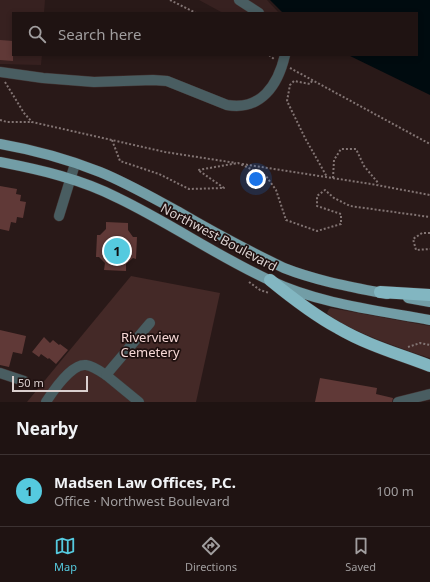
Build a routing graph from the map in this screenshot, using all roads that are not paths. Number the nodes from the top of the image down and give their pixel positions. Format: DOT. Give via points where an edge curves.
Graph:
graph roads {
  1 [pos="239,0"];
  2 [pos="257,12"];
  3 [pos="284,60"];
  4 [pos="2,76"];
  5 [pos="0,144"];
  6 [pos="0,162"];
  7 [pos="75,164"];
  8 [pos="70,178"];
  9 [pos="59,216"];
  10 [pos="270,280"];
  11 [pos="380,292"];
  12 [pos="430,295"];
  13 [pos="430,302"];
  14 [pos="430,320"];
  15 [pos="150,323"];
  16 [pos="430,366"];
  17 [pos="0,373"];
  18 [pos="106,375"];
  19 [pos="24,381"];
  20 [pos="430,394"];
  21 [pos="46,402"];
  22 [pos="139,402"];
  23 [pos="398,402"];
  1 -- 2 [label="lane"];
  3 -- 4 [label="lane" via="276,81 262,98 254,103 235,107 167,81 94,82"];
  5 -- 7 [label="main road, Northwest Boulevard" via="31,150"];
  6 -- 8 [label="main road, Northwest Boulevard"];
  7 -- 8 [label="lane"];
  7 -- 11 [label="main road, Northwest Boulevard" via="147,194 284,268 329,282"];
  8 -- 9 [label="lane"];
  8 -- 10 [label="main road, Northwest Boulevard" via="117,197"];
  10 -- 14 [label="main road, Northwest Boulevard" via="314,297"];
  10 -- 16 [label="highway" via="298,304 339,329"];
  11 -- 12 [label="highway"];
  11 -- 13 [label="main road, Northwest Boulevard"];
  15 -- 18 [label="lane"];
  17 -- 19 [label="lane"];
  18 -- 21 [label="lane" via="86,365 78,366"];
  18 -- 22 [label="lane"];
  20 -- 23 [label="lane"];
}
